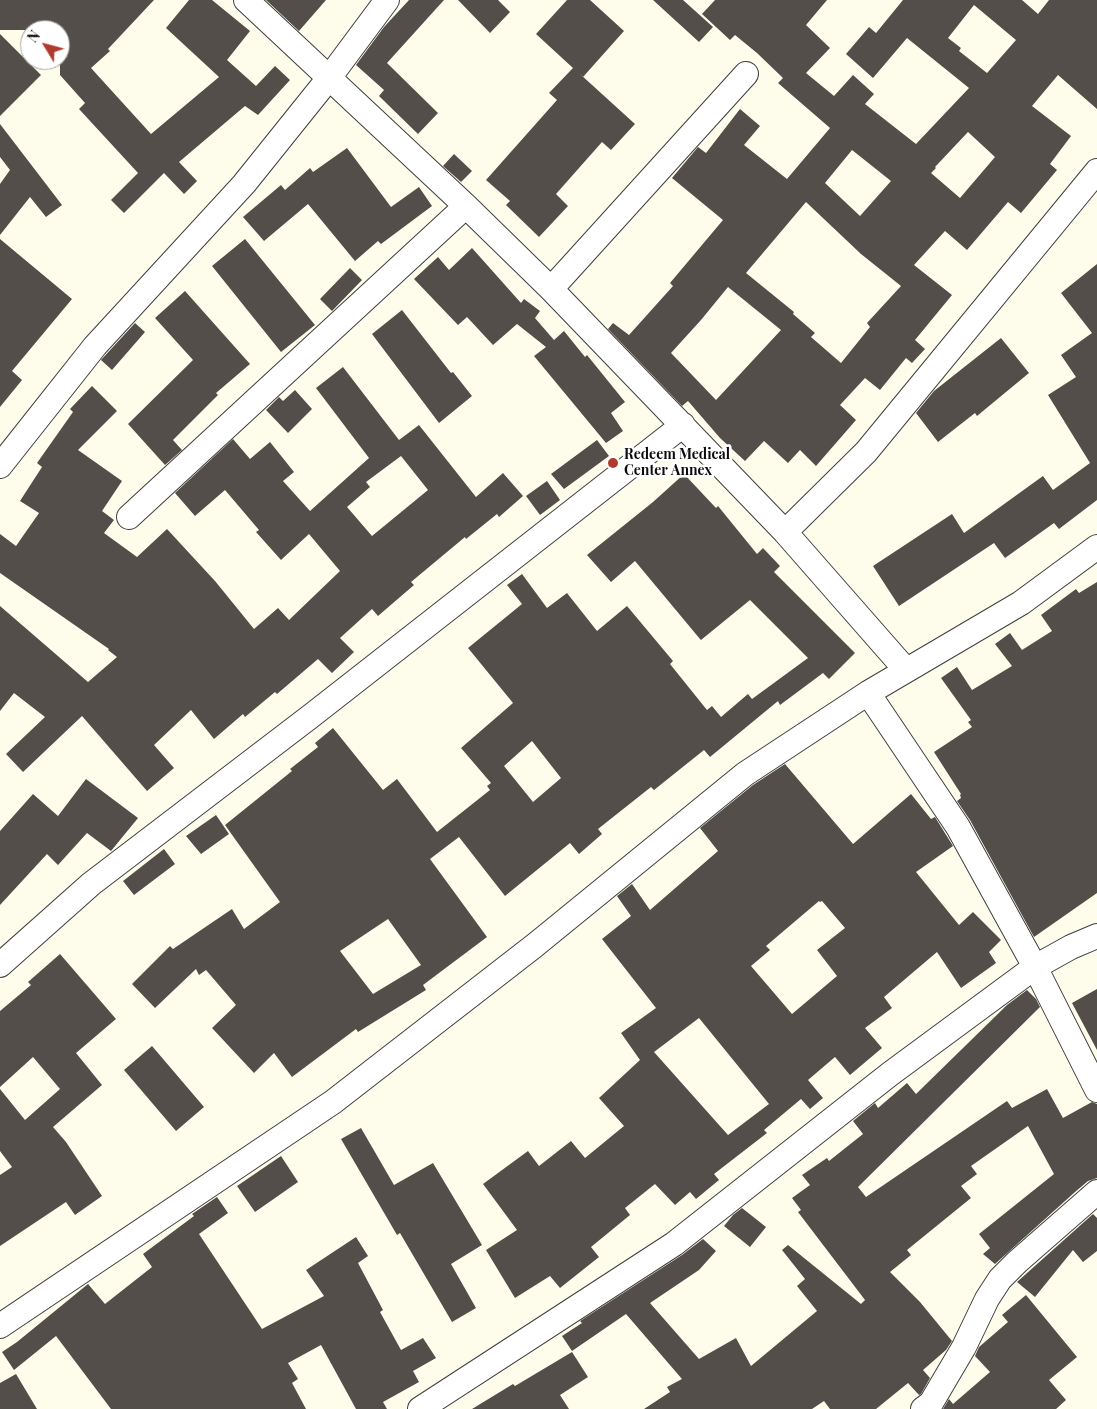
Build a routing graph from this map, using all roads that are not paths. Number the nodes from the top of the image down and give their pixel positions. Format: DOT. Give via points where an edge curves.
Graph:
graph roads {
  1 [pos="246,0"];
  2 [pos="387,0"];
  3 [pos="746,74"];
  4 [pos="329,78"];
  5 [pos="1097,171"];
  6 [pos="466,206"];
  7 [pos="551,289"];
  8 [pos="683,426"];
  9 [pos="0,466"];
  10 [pos="129,517"];
  11 [pos="785,532"];
  12 [pos="1097,547"];
  13 [pos="906,670"];
  14 [pos="868,693"];
  15 [pos="1097,936"];
  16 [pos="0,965"];
  17 [pos="1035,967"];
  18 [pos="1097,1090"];
  19 [pos="1097,1192"];
  20 [pos="0,1326"];
  21 [pos="420,1409"];
  22 [pos="923,1409"];
  1 -- 4 [label="street"];
  2 -- 4 [label="street"];
  3 -- 7 [label="street"];
  4 -- 6 [label="street"];
  4 -- 9 [label="street" via="244,184 95,346"];
  5 -- 11 [label="street" via="866,452"];
  6 -- 7 [label="street"];
  6 -- 10 [label="street"];
  7 -- 8 [label="street"];
  8 -- 11 [label="street"];
  8 -- 16 [label="street" via="90,884"];
  11 -- 13 [label="street"];
  12 -- 13 [label="street" via="1022,603"];
  13 -- 14 [label="street"];
  14 -- 17 [label="street" via="958,828"];
  14 -- 20 [label="street" via="745,774 534,946 333,1102"];
  15 -- 17 [label="street"];
  17 -- 18 [label="street"];
  17 -- 21 [label="street" via="890,1074 674,1244"];
  19 -- 22 [label="street" via="1000,1279 955,1363 931,1403"];
}
